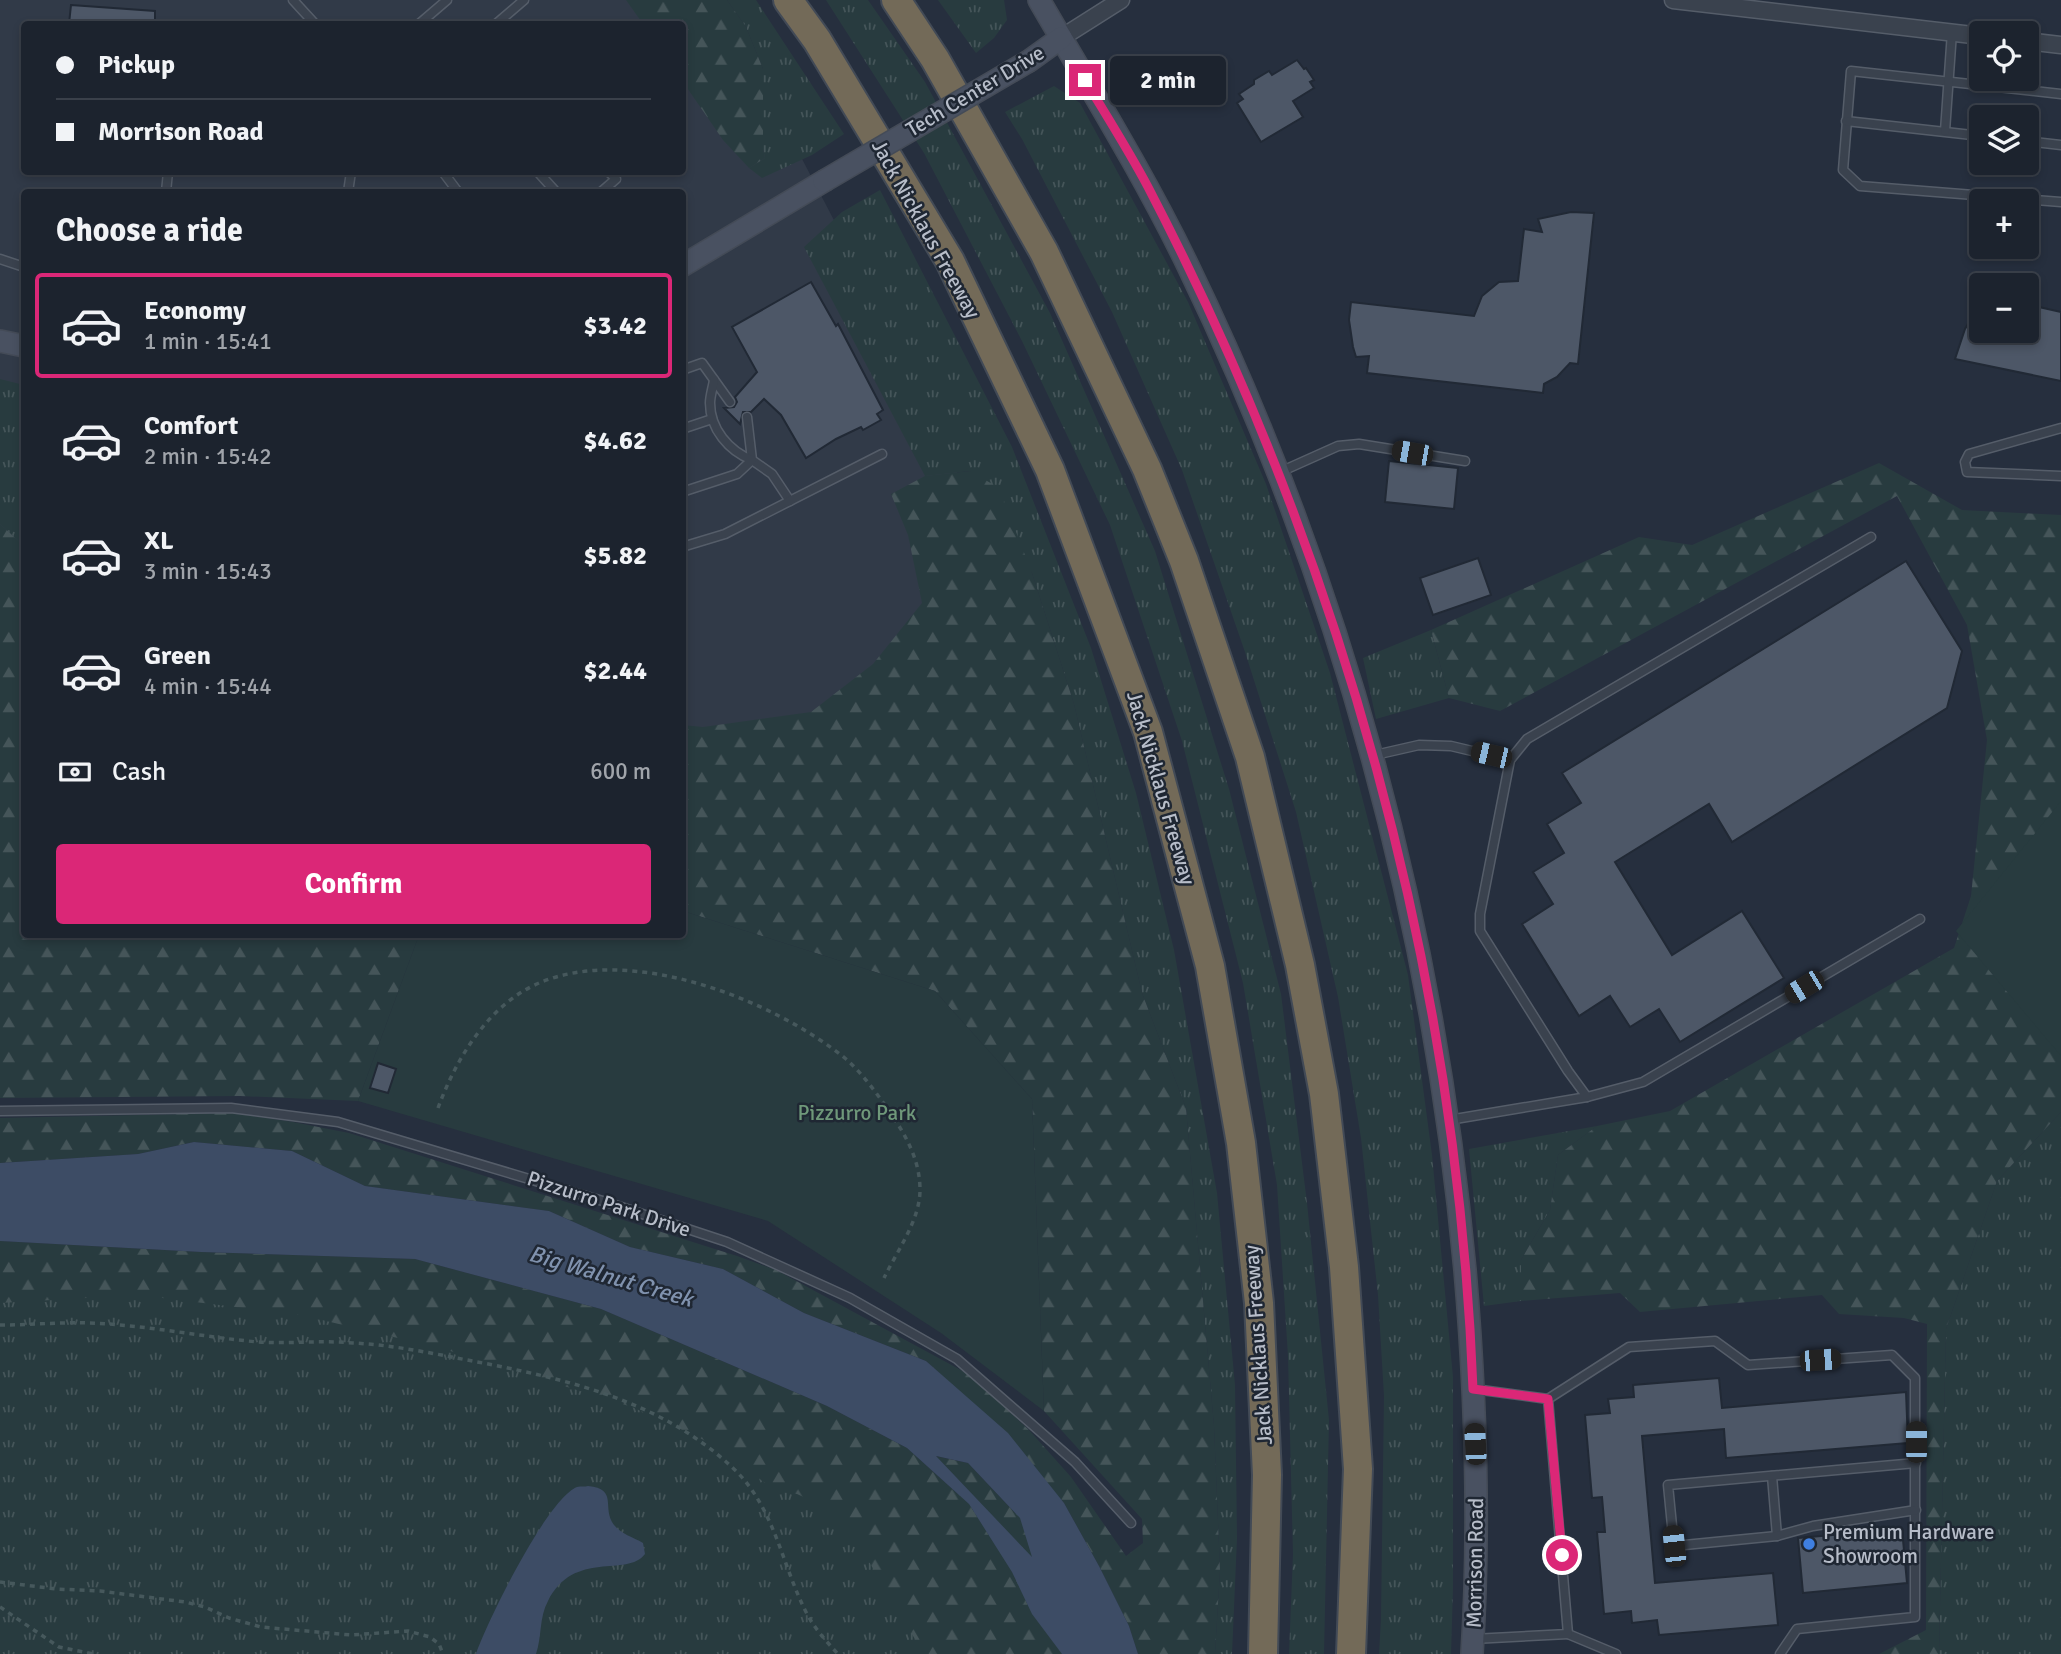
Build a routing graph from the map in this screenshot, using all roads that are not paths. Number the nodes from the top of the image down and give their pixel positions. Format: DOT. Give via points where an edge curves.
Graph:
graph roads {
  1 [pos="293,0"];
  2 [pos="447,0"];
  3 [pos="524,0"];
  4 [pos="788,0"];
  5 [pos="896,0"];
  6 [pos="1039,0"];
  7 [pos="1121,0"];
  8 [pos="1672,0"];
  9 [pos="312,21"];
  10 [pos="422,21"];
  11 [pos="500,21"];
  12 [pos="1952,32"];
  13 [pos="1969,34"];
  14 [pos="1061,38"];
  15 [pos="2039,42"];
  16 [pos="2061,45"];
  17 [pos="1948,82"];
  18 [pos="2061,94"];
  19 [pos="1846,121"];
  20 [pos="1945,131"];
  21 [pos="1969,134"];
  22 [pos="2039,142"];
  23 [pos="2061,145"];
  24 [pos="541,175"];
  25 [pos="612,175"];
  26 [pos="553,189"];
  27 [pos="604,189"];
  28 [pos="2061,202"];
  29 [pos="0,259"];
  30 [pos="686,264"];
  31 [pos="21,266"];
  32 [pos="0,341"];
  33 [pos="21,345"];
  34 [pos="686,369"];
  35 [pos="714,380"];
  36 [pos="730,402"];
  37 [pos="747,417"];
  38 [pos="712,419"];
  39 [pos="686,428"];
  40 [pos="2061,428"];
  41 [pos="882,454"];
  42 [pos="752,460"];
  43 [pos="1465,461"];
  44 [pos="1278,473"];
  45 [pos="2061,476"];
  46 [pos="686,491"];
  47 [pos="790,501"];
  48 [pos="1871,537"];
  49 [pos="686,546"];
  50 [pos="1372,756"];
  51 [pos="1510,760"];
  52 [pos="1920,919"];
  53 [pos="1587,1097"];
  54 [pos="0,1111"];
  55 [pos="1448,1120"];
  56 [pos="1473,1389"];
  57 [pos="1548,1399"];
  58 [pos="1916,1463"];
  59 [pos="1772,1476"];
  60 [pos="1916,1510"];
  61 [pos="1131,1523"];
  62 [pos="1777,1536"];
  63 [pos="1568,1634"];
  64 [pos="1473,1646"];
  65 [pos="1263,1654"];
  66 [pos="1352,1654"];
  67 [pos="1616,1654"];
  68 [pos="1780,1654"];
  1 -- 9 [label="lane"];
  2 -- 10 [label="lane"];
  3 -- 11 [label="lane"];
  4 -- 65 [label="highway, Jack Nicklaus Freeway" via="817,40 950,261 1050,470 1148,732 1210,966 1241,1143 1259,1303 1267,1475"];
  5 -- 66 [label="highway" via="1044,251 1147,469 1184,561 1250,757 1300,965 1322,1081 1345,1267 1358,1469"];
  6 -- 14 [label="street, Morrison Road"];
  7 -- 14 [label="street, Tech Center Drive"];
  8 -- 12 [label="street"];
  12 -- 13 [label="street"];
  12 -- 17 [label="lane"];
  14 -- 30 [label="street, Tech Center Drive, bridge"];
  14 -- 44 [label="street, Morrison Road" via="1189,267"];
  15 -- 16 [label="street"];
  17 -- 18 [label="lane"];
  17 -- 19 [label="lane" via="1851,71"];
  17 -- 20 [label="lane"];
  19 -- 20 [label="lane"];
  19 -- 28 [label="lane" via="1843,170 1860,186"];
  20 -- 21 [label="lane"];
  22 -- 23 [label="lane"];
  24 -- 26 [label="lane"];
  25 -- 27 [label="lane" via="616,179"];
  29 -- 31 [label="lane"];
  32 -- 33 [label="street"];
  34 -- 35 [label="lane" via="702,363"];
  35 -- 36 [label="lane"];
  35 -- 38 [label="lane"];
  37 -- 42 [label="lane"];
  38 -- 39 [label="lane"];
  38 -- 42 [label="lane" via="727,445"];
  40 -- 45 [label="lane" via="1969,454 1965,462 1967,472"];
  41 -- 47 [label="lane"];
  42 -- 46 [label="lane" via="737,474"];
  42 -- 47 [label="lane" via="772,474"];
  43 -- 44 [label="lane" via="1359,444 1338,446"];
  44 -- 50 [label="street, Morrison Road" via="1351,681"];
  47 -- 49 [label="lane" via="725,534"];
  48 -- 51 [label="lane" via="1527,739"];
  50 -- 51 [label="lane" via="1419,745 1451,746"];
  50 -- 55 [label="street, Morrison Road" via="1423,965"];
  51 -- 53 [label="lane" via="1480,931"];
  52 -- 53 [label="lane" via="1643,1082"];
  53 -- 55 [label="lane"];
  54 -- 61 [label="lane, Pizzurro Park Drive" via="231,1108 338,1122 727,1242 850,1298 957,1359 1075,1462"];
  55 -- 56 [label="street, Morrison Road"];
  56 -- 57 [label="lane"];
  56 -- 64 [label="street, Morrison Road" via="1477,1472"];
  57 -- 58 [label="lane" via="1629,1347 1715,1341 1748,1365 1892,1354 1915,1378"];
  57 -- 63 [label="lane"];
  58 -- 59 [label="lane"];
  58 -- 60 [label="lane"];
  59 -- 62 [label="lane"];
  59 -- 62 [label="lane" via="1668,1485 1674,1546"];
  60 -- 62 [label="lane" via="1813,1525"];
  60 -- 68 [label="lane" via="1915,1618 1797,1629"];
  63 -- 64 [label="lane"];
  63 -- 67 [label="lane"];
}
